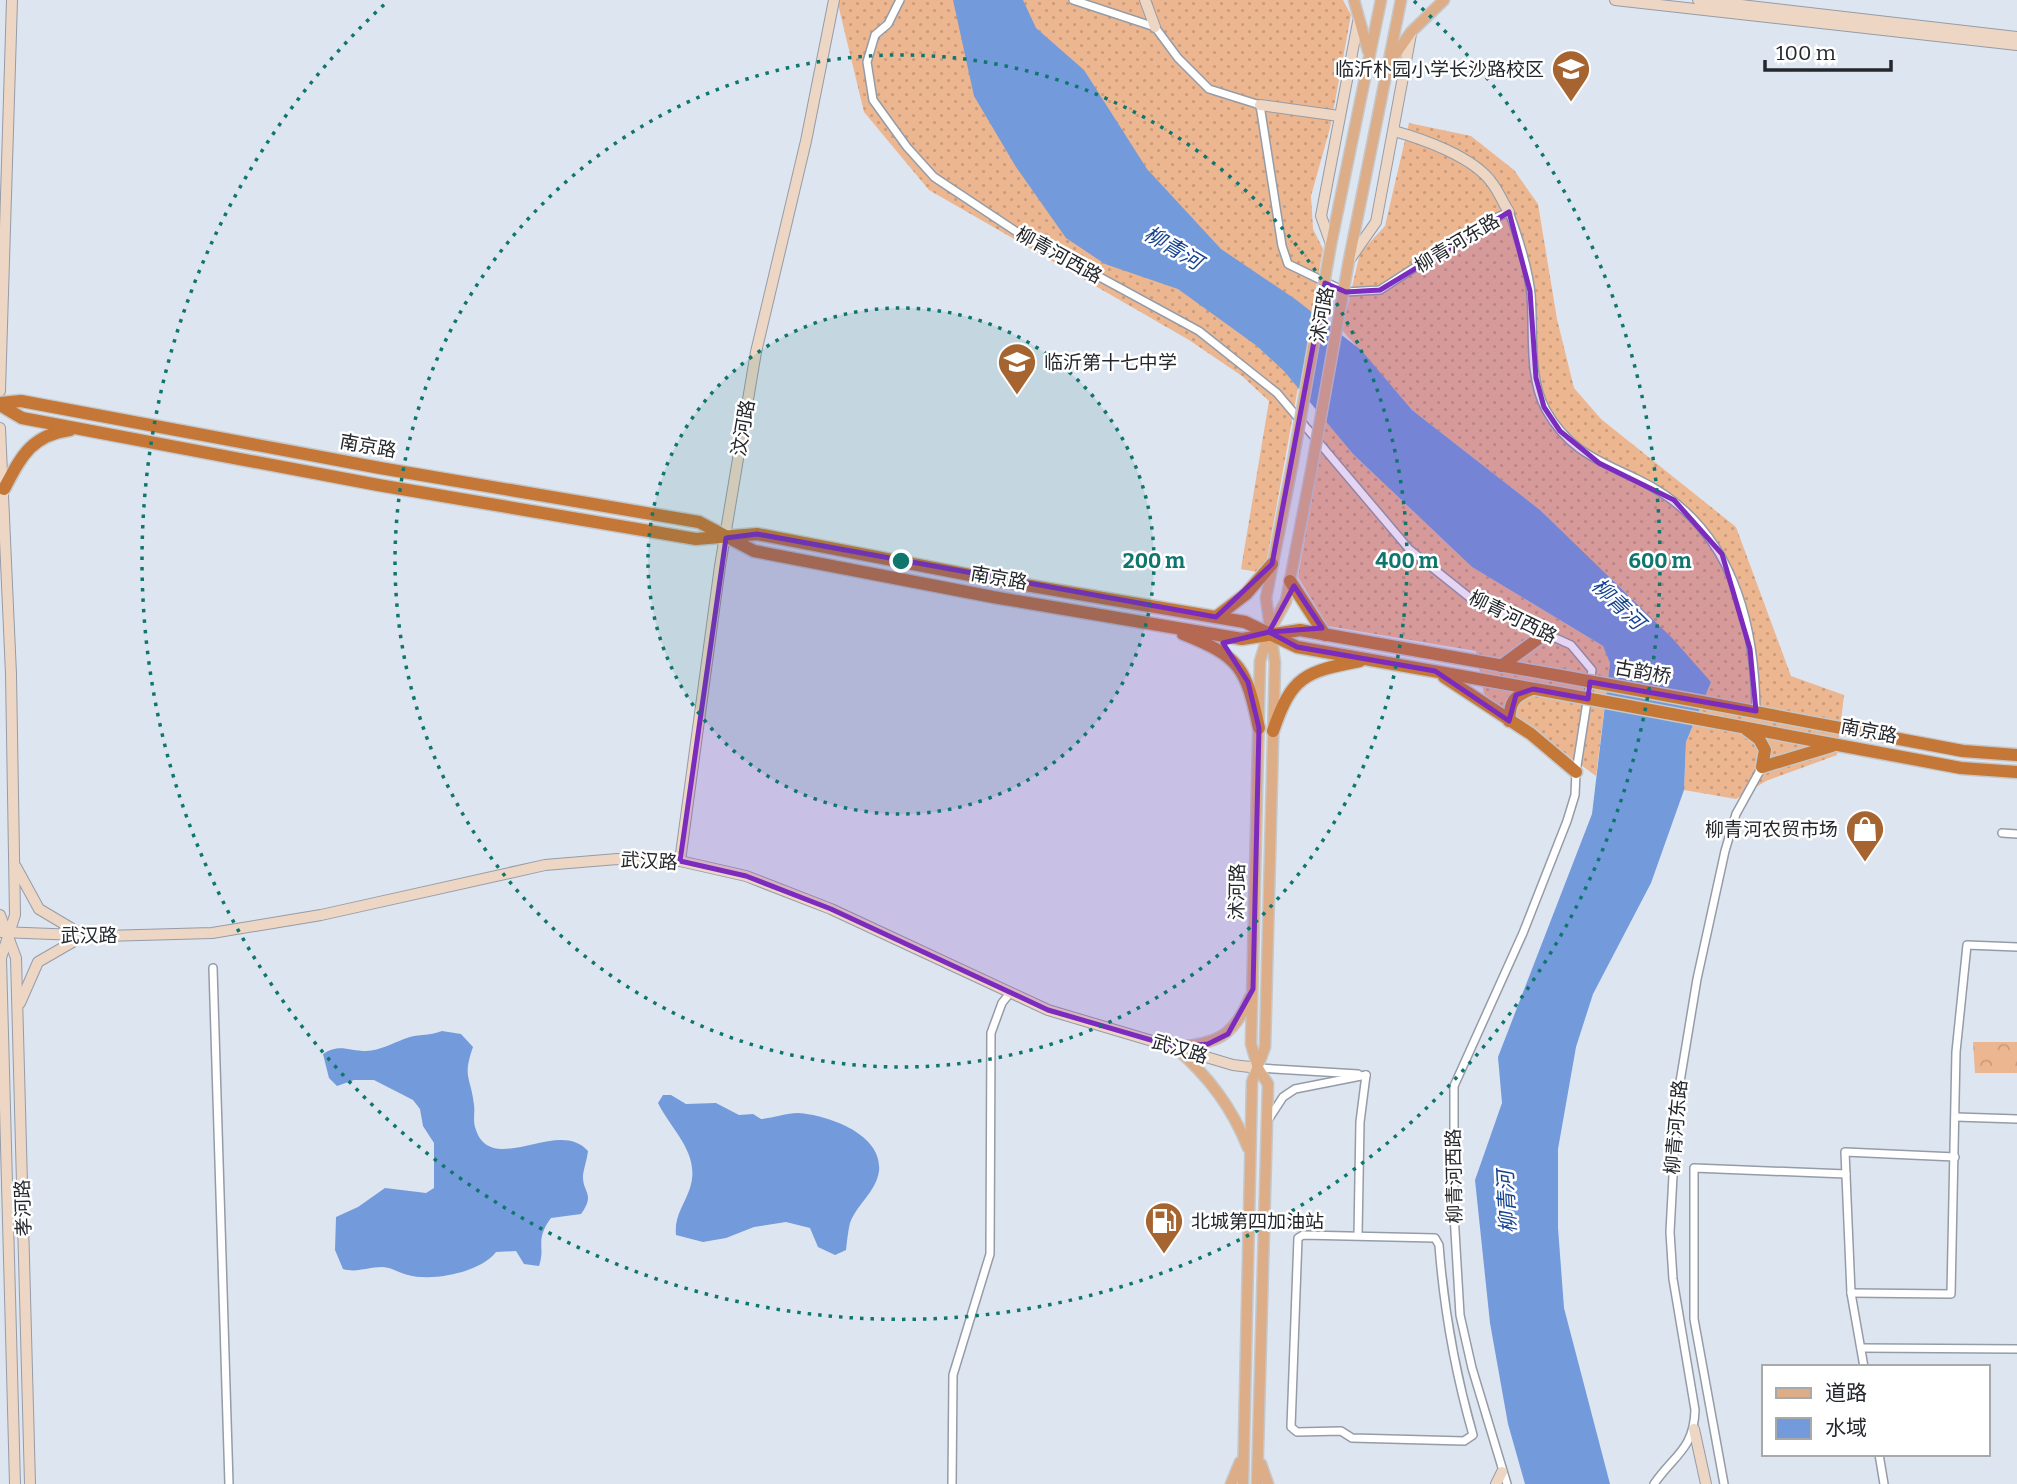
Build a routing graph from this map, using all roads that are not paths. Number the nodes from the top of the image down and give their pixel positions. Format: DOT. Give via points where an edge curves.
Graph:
graph roads {
  1 [pos="12,0"];
  2 [pos="834,0"];
  3 [pos="900,0"];
  4 [pos="1073,0"];
  5 [pos="1145,0"];
  6 [pos="1354,0"];
  7 [pos="1381,0"];
  8 [pos="1401,0"];
  9 [pos="1444,0"];
  10 [pos="1615,0"];
  11 [pos="1699,0"];
  12 [pos="1741,3"];
  13 [pos="1360,13"];
  14 [pos="1155,27"];
  15 [pos="1411,32"];
  16 [pos="2017,37"];
  17 [pos="2017,45"];
  18 [pos="1369,56"];
  19 [pos="1390,61"];
  20 [pos="1260,106"];
  21 [pos="1339,116"];
  22 [pos="1394,131"];
  23 [pos="1509,212"];
  24 [pos="1331,244"];
  25 [pos="1349,260"];
  26 [pos="0,391"];
  27 [pos="0,404"];
  28 [pos="0,428"];
  29 [pos="83,429"];
  30 [pos="4,489"];
  31 [pos="726,538"];
  32 [pos="1272,564"];
  33 [pos="1290,580"];
  34 [pos="1216,617"];
  35 [pos="1160,625"];
  36 [pos="1269,632"];
  37 [pos="1546,634"];
  38 [pos="1325,635"];
  39 [pos="1367,659"];
  40 [pos="1501,666"];
  41 [pos="1435,671"];
  42 [pos="1561,676"];
  43 [pos="1533,689"];
  44 [pos="1558,693"];
  45 [pos="1718,705"];
  46 [pos="1756,711"];
  47 [pos="1509,721"];
  48 [pos="1715,722"];
  49 [pos="1741,727"];
  50 [pos="1259,728"];
  51 [pos="1273,731"];
  52 [pos="1836,745"];
  53 [pos="2017,755"];
  54 [pos="1762,767"];
  55 [pos="1576,772"];
  56 [pos="2017,772"];
  57 [pos="2002,833"];
  58 [pos="2017,834"];
  59 [pos="14,862"];
  60 [pos="680,862"];
  61 [pos="0,915"];
  62 [pos="3,934"];
  63 [pos="85,936"];
  64 [pos="2017,947"];
  65 [pos="213,968"];
  66 [pos="1253,989"];
  67 [pos="1010,993"];
  68 [pos="1,1009"];
  69 [pos="17,1010"];
  70 [pos="1175,1047"];
  71 [pos="1258,1068"];
  72 [pos="1366,1075"];
  73 [pos="1956,1117"];
  74 [pos="2017,1119"];
  75 [pos="1267,1122"];
  76 [pos="1250,1152"];
  77 [pos="1955,1157"];
  78 [pos="1846,1174"];
  79 [pos="1358,1235"];
  80 [pos="1851,1293"];
  81 [pos="1861,1348"];
  82 [pos="2017,1349"];
  83 [pos="1864,1365"];
  84 [pos="1695,1429"];
  85 [pos="1244,1453"];
  86 [pos="1879,1456"];
  87 [pos="1258,1457"];
  88 [pos="1502,1472"];
  89 [pos="15,1484"];
  90 [pos="30,1484"];
  91 [pos="229,1484"];
  92 [pos="952,1484"];
  93 [pos="1231,1484"];
  94 [pos="1243,1484"];
  95 [pos="1257,1484"];
  96 [pos="1268,1484"];
  97 [pos="1496,1484"];
  98 [pos="1507,1484"];
  99 [pos="1654,1484"];
  100 [pos="1706,1484"];
  101 [pos="1724,1484"];
  102 [pos="1884,1484"];
  1 -- 26 [label="main road"];
  2 -- 31 [label="main road, 汶河路" via="756,352"];
  3 -- 37 [label="street, 柳青河西路" via="888,24 875,35 867,62 873,100 934,177 1017,232 1199,331 1276,393 1409,549 1474,601"];
  4 -- 14 [label="street"];
  5 -- 14 [label="main road"];
  6 -- 13 [label="main road"];
  7 -- 18 [label="main road"];
  8 -- 19 [label="main road, 沭河路"];
  9 -- 15 [label="main road"];
  10 -- 17 [label="main road"];
  11 -- 12 [label="main road"];
  12 -- 16 [label="main road"];
  13 -- 18 [label="main road"];
  13 -- 21 [label="main road"];
  14 -- 20 [label="street" via="1209,89"];
  15 -- 19 [label="main road"];
  15 -- 22 [label="main road"];
  18 -- 24 [label="main road"];
  19 -- 25 [label="main road, 沭河路"];
  20 -- 21 [label="main road"];
  20 -- 23 [label="street, 柳青河东路" via="1288,264 1346,292 1380,290 1482,224"];
  21 -- 24 [label="main road" via="1321,216"];
  22 -- 23 [label="main road" via="1464,160 1491,180"];
  22 -- 25 [label="main road" via="1376,222"];
  23 -- 46 [label="street, 柳青河东路" via="1530,291 1536,377 1544,407 1560,431 1599,463 1674,500 1722,554 1745,624"];
  24 -- 32 [label="main road, 沭河路, bridge"];
  25 -- 33 [label="main road, 沭河路, bridge"];
  27 -- 29 [label="highway, 南京路" via="22,418"];
  27 -- 31 [label="highway, 南京路" via="21,401 699,522"];
  28 -- 30 [label="main road, 孝河路"];
  29 -- 30 [label="highway" via="49,433 31,445"];
  29 -- 31 [label="highway, 南京路" via="696,539"];
  30 -- 59 [label="main road, 孝河路"];
  31 -- 34 [label="highway, 南京路" via="757,534"];
  31 -- 35 [label="highway, 南京路" via="754,551"];
  31 -- 60 [label="main road, 汶河路"];
  32 -- 34 [label="highway" via="1247,594"];
  32 -- 36 [label="main road, 沭河路" via="1266,597"];
  33 -- 36 [label="main road, 沭河路" via="1286,601"];
  33 -- 38 [label="highway"];
  34 -- 36 [label="highway, 南京路"];
  35 -- 36 [label="highway, 南京路" via="1242,639"];
  35 -- 50 [label="highway" via="1217,648 1235,661 1248,682"];
  36 -- 38 [label="highway, 南京路" via="1300,630"];
  36 -- 39 [label="highway, 南京路" via="1297,647"];
  36 -- 50 [label="main road, 沭河路" via="1260,661"];
  36 -- 51 [label="main road, 沭河路" via="1275,663"];
  37 -- 40 [label="highway"];
  37 -- 55 [label="street, 柳青河西路" via="1571,645 1592,670"];
  38 -- 40 [label="highway, 南京路"];
  39 -- 41 [label="highway, 南京路"];
  39 -- 51 [label="highway" via="1303,678 1285,696"];
  40 -- 42 [label="highway, 南京路"];
  41 -- 43 [label="highway, 南京路"];
  41 -- 47 [label="highway" via="1468,689"];
  42 -- 45 [label="highway, 古韵桥, bridge"];
  43 -- 44 [label="highway, 南京路"];
  43 -- 47 [label="highway" via="1516,695"];
  44 -- 48 [label="highway, 古韵桥, bridge"];
  45 -- 46 [label="highway, 南京路"];
  46 -- 53 [label="highway, 南京路" via="1963,751"];
  47 -- 55 [label="highway"];
  48 -- 49 [label="highway, 南京路"];
  49 -- 52 [label="highway, 南京路"];
  49 -- 54 [label="highway" via="1759,739 1765,750"];
  50 -- 66 [label="main road, 沭河路"];
  51 -- 71 [label="main road, 沭河路" via="1265,1047"];
  52 -- 54 [label="highway"];
  52 -- 56 [label="highway, 南京路" via="1961,768"];
  54 -- 84 [label="street, 柳青河东路" via="1736,814 1725,851 1677,1100 1670,1232"];
  55 -- 88 [label="street, 柳青河西路" via="1576,795 1567,821 1454,1086 1452,1147 1460,1315"];
  57 -- 58 [label="street"];
  59 -- 62 [label="main road, 孝河路" via="15,915"];
  59 -- 63 [label="main road" via="39,909"];
  60 -- 63 [label="main road, 武汉路" via="617,859 545,865 321,915 212,933"];
  60 -- 67 [label="main road, 武汉路" via="746,876 831,909"];
  61 -- 62 [label="main road, 孝河路"];
  62 -- 63 [label="main road, 武汉路"];
  62 -- 68 [label="main road, 孝河路"];
  62 -- 69 [label="main road, 孝河路" via="16,958"];
  63 -- 69 [label="main road" via="38,962"];
  64 -- 73 [label="street" via="1967,945 1956,1052"];
  65 -- 91 [label="street"];
  66 -- 70 [label="main road" via="1228,1034 1208,1044"];
  66 -- 71 [label="main road, 沭河路" via="1251,1044"];
  67 -- 70 [label="main road, 武汉路" via="1048,1010"];
  67 -- 92 [label="street" via="991,1033 990,1254 953,1375"];
  68 -- 89 [label="main road, 孝河路"];
  69 -- 90 [label="main road, 孝河路"];
  70 -- 71 [label="main road, 武汉路"];
  70 -- 76 [label="main road" via="1229,1108"];
  71 -- 72 [label="street"];
  71 -- 75 [label="main road, 沭河路" via="1268,1084"];
  71 -- 76 [label="main road, 沭河路" via="1252,1082"];
  72 -- 75 [label="street" via="1295,1089 1283,1097"];
  72 -- 79 [label="street" via="1360,1122"];
  73 -- 74 [label="street"];
  73 -- 77 [label="street"];
  75 -- 87 [label="main road, 沭河路"];
  76 -- 85 [label="main road, 沭河路"];
  77 -- 78 [label="street" via="1845,1152"];
  77 -- 80 [label="street" via="1951,1294"];
  78 -- 80 [label="street"];
  78 -- 101 [label="street" via="1694,1168 1694,1320"];
  79 -- 79 [label="street" via="1298,1238 1291,1427 1297,1432 1341,1431 1352,1438 1464,1441 1473,1435 1455,1373 1439,1245 1435,1238"];
  80 -- 81 [label="street"];
  81 -- 82 [label="street"];
  81 -- 83 [label="street"];
  84 -- 99 [label="street"];
  84 -- 100 [label="main road"];
  85 -- 93 [label="main road"];
  85 -- 94 [label="main road, 沭河路"];
  86 -- 102 [label="street"];
  87 -- 95 [label="main road, 沭河路"];
  87 -- 96 [label="main road"];
  88 -- 97 [label="main road"];
  88 -- 98 [label="street, 柳青河西路"];
}
